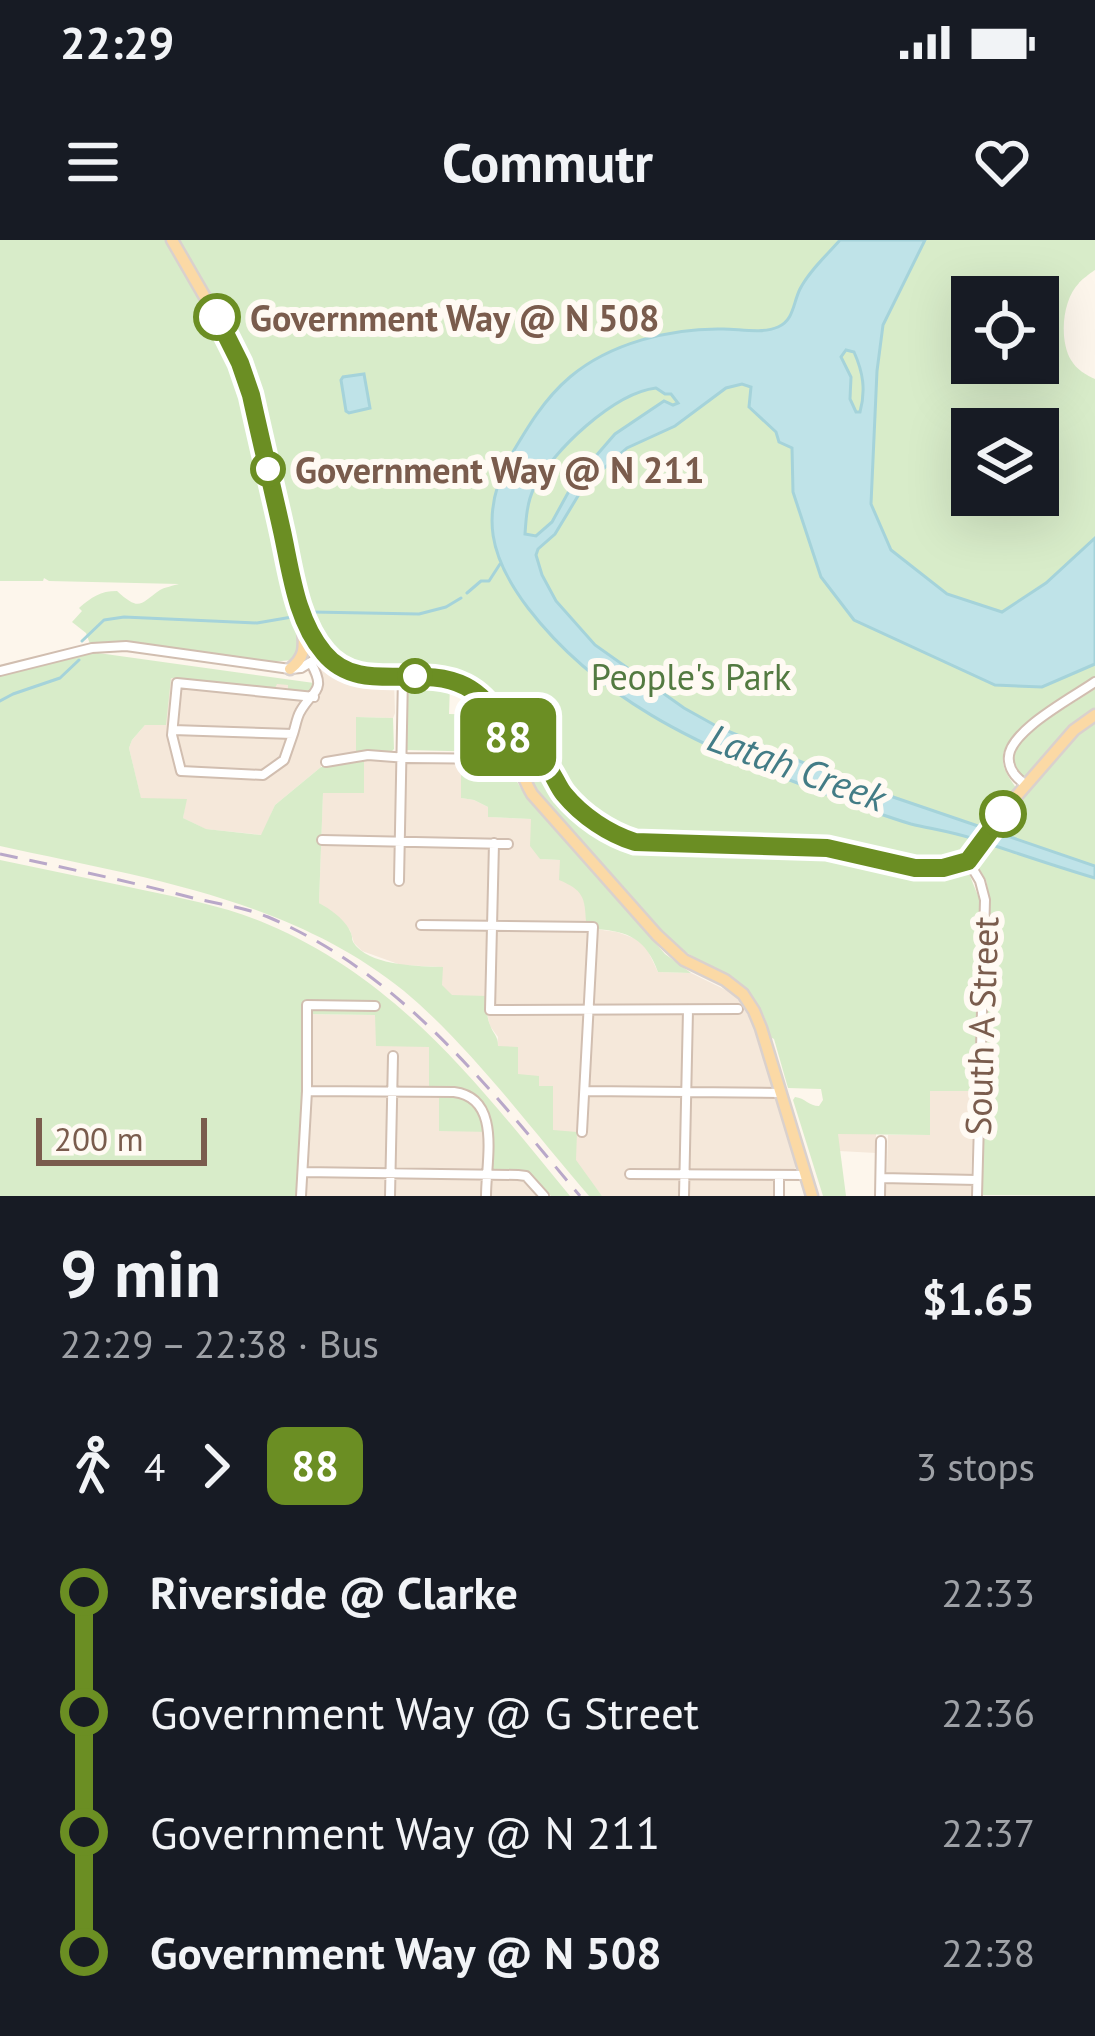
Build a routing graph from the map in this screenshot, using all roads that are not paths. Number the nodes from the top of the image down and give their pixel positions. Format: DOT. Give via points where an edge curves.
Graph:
graph roads {
  1 [pos="172,240"];
  2 [pos="303,616"];
  3 [pos="324,654"];
  4 [pos="310,663"];
  5 [pos="290,669"];
  6 [pos="0,671"];
  7 [pos="403,676"];
  8 [pos="1095,682"];
  9 [pos="314,697"];
  10 [pos="1095,715"];
  11 [pos="173,730"];
  12 [pos="293,734"];
  13 [pos="401,757"];
  14 [pos="515,759"];
  15 [pos="326,762"];
  16 [pos="1026,785"];
  17 [pos="322,840"];
  18 [pos="399,841"];
  19 [pos="494,843"];
  20 [pos="508,844"];
  21 [pos="972,856"];
  22 [pos="399,880"];
  23 [pos="421,925"];
  24 [pos="491,926"];
  25 [pos="375,1006"];
  26 [pos="737,1009"];
  27 [pos="590,1010"];
  28 [pos="688,1010"];
  29 [pos="392,1056"];
  30 [pos="307,1091"];
  31 [pos="586,1091"];
  32 [pos="686,1091"];
  33 [pos="391,1092"];
  34 [pos="781,1093"];
  35 [pos="582,1132"];
  36 [pos="881,1141"];
  37 [pos="303,1172"];
  38 [pos="391,1174"];
  39 [pos="486,1174"];
  40 [pos="630,1174"];
  41 [pos="806,1174"];
  42 [pos="684,1175"];
  43 [pos="779,1176"];
  44 [pos="881,1178"];
  45 [pos="977,1180"];
  46 [pos="301,1196"];
  47 [pos="390,1196"];
  48 [pos="486,1196"];
  49 [pos="544,1196"];
  50 [pos="684,1196"];
  51 [pos="779,1196"];
  52 [pos="812,1196"];
  53 [pos="880,1196"];
  54 [pos="977,1196"];
  1 -- 2 [label="main road" via="240,363"];
  2 -- 3 [label="main road"];
  2 -- 5 [label="main road" via="304,651"];
  3 -- 4 [label="street"];
  3 -- 7 [label="main road" via="352,673"];
  4 -- 5 [label="street"];
  4 -- 9 [label="street" via="319,682"];
  5 -- 6 [label="street" via="107,646"];
  7 -- 13 [label="street"];
  7 -- 14 [label="main road" via="437,676 476,694 501,720"];
  8 -- 16 [label="street" via="1016,741 1009,766"];
  9 -- 11 [label="street" via="177,683"];
  9 -- 12 [label="street"];
  10 -- 16 [label="main road"];
  11 -- 12 [label="street"];
  11 -- 12 [label="street" via="186,773 263,775 284,760"];
  13 -- 14 [label="street"];
  13 -- 15 [label="street"];
  13 -- 18 [label="street"];
  14 -- 21 [label="main road" via="544,763 577,807 635,842 827,848 925,869 952,868"];
  14 -- 34 [label="main road" via="532,794 657,934 749,1002"];
  16 -- 21 [label="main road"];
  17 -- 18 [label="street"];
  18 -- 19 [label="street"];
  18 -- 22 [label="street"];
  19 -- 20 [label="street"];
  19 -- 24 [label="street"];
  21 -- 45 [label="street, South A Street" via="985,900"];
  23 -- 24 [label="street"];
  24 -- 27 [label="street" via="490,1010"];
  24 -- 27 [label="street" via="593,927"];
  25 -- 30 [label="street" via="307,1005"];
  26 -- 28 [label="street"];
  27 -- 28 [label="street"];
  27 -- 31 [label="street"];
  28 -- 32 [label="street"];
  29 -- 33 [label="street"];
  30 -- 33 [label="street"];
  30 -- 37 [label="street"];
  31 -- 32 [label="street"];
  31 -- 35 [label="street"];
  32 -- 34 [label="street"];
  32 -- 42 [label="street"];
  33 -- 38 [label="street"];
  33 -- 39 [label="street" via="465,1093 477,1101 488,1126"];
  34 -- 41 [label="main road"];
  36 -- 44 [label="street"];
  37 -- 38 [label="street"];
  37 -- 46 [label="street"];
  38 -- 39 [label="street"];
  38 -- 47 [label="street"];
  39 -- 48 [label="street"];
  39 -- 49 [label="street" via="526,1176"];
  40 -- 42 [label="street"];
  41 -- 43 [label="street"];
  41 -- 52 [label="main road"];
  42 -- 43 [label="street"];
  42 -- 50 [label="street"];
  43 -- 51 [label="street"];
  44 -- 45 [label="street"];
  44 -- 53 [label="street"];
  45 -- 54 [label="street, South A Street"];
}
